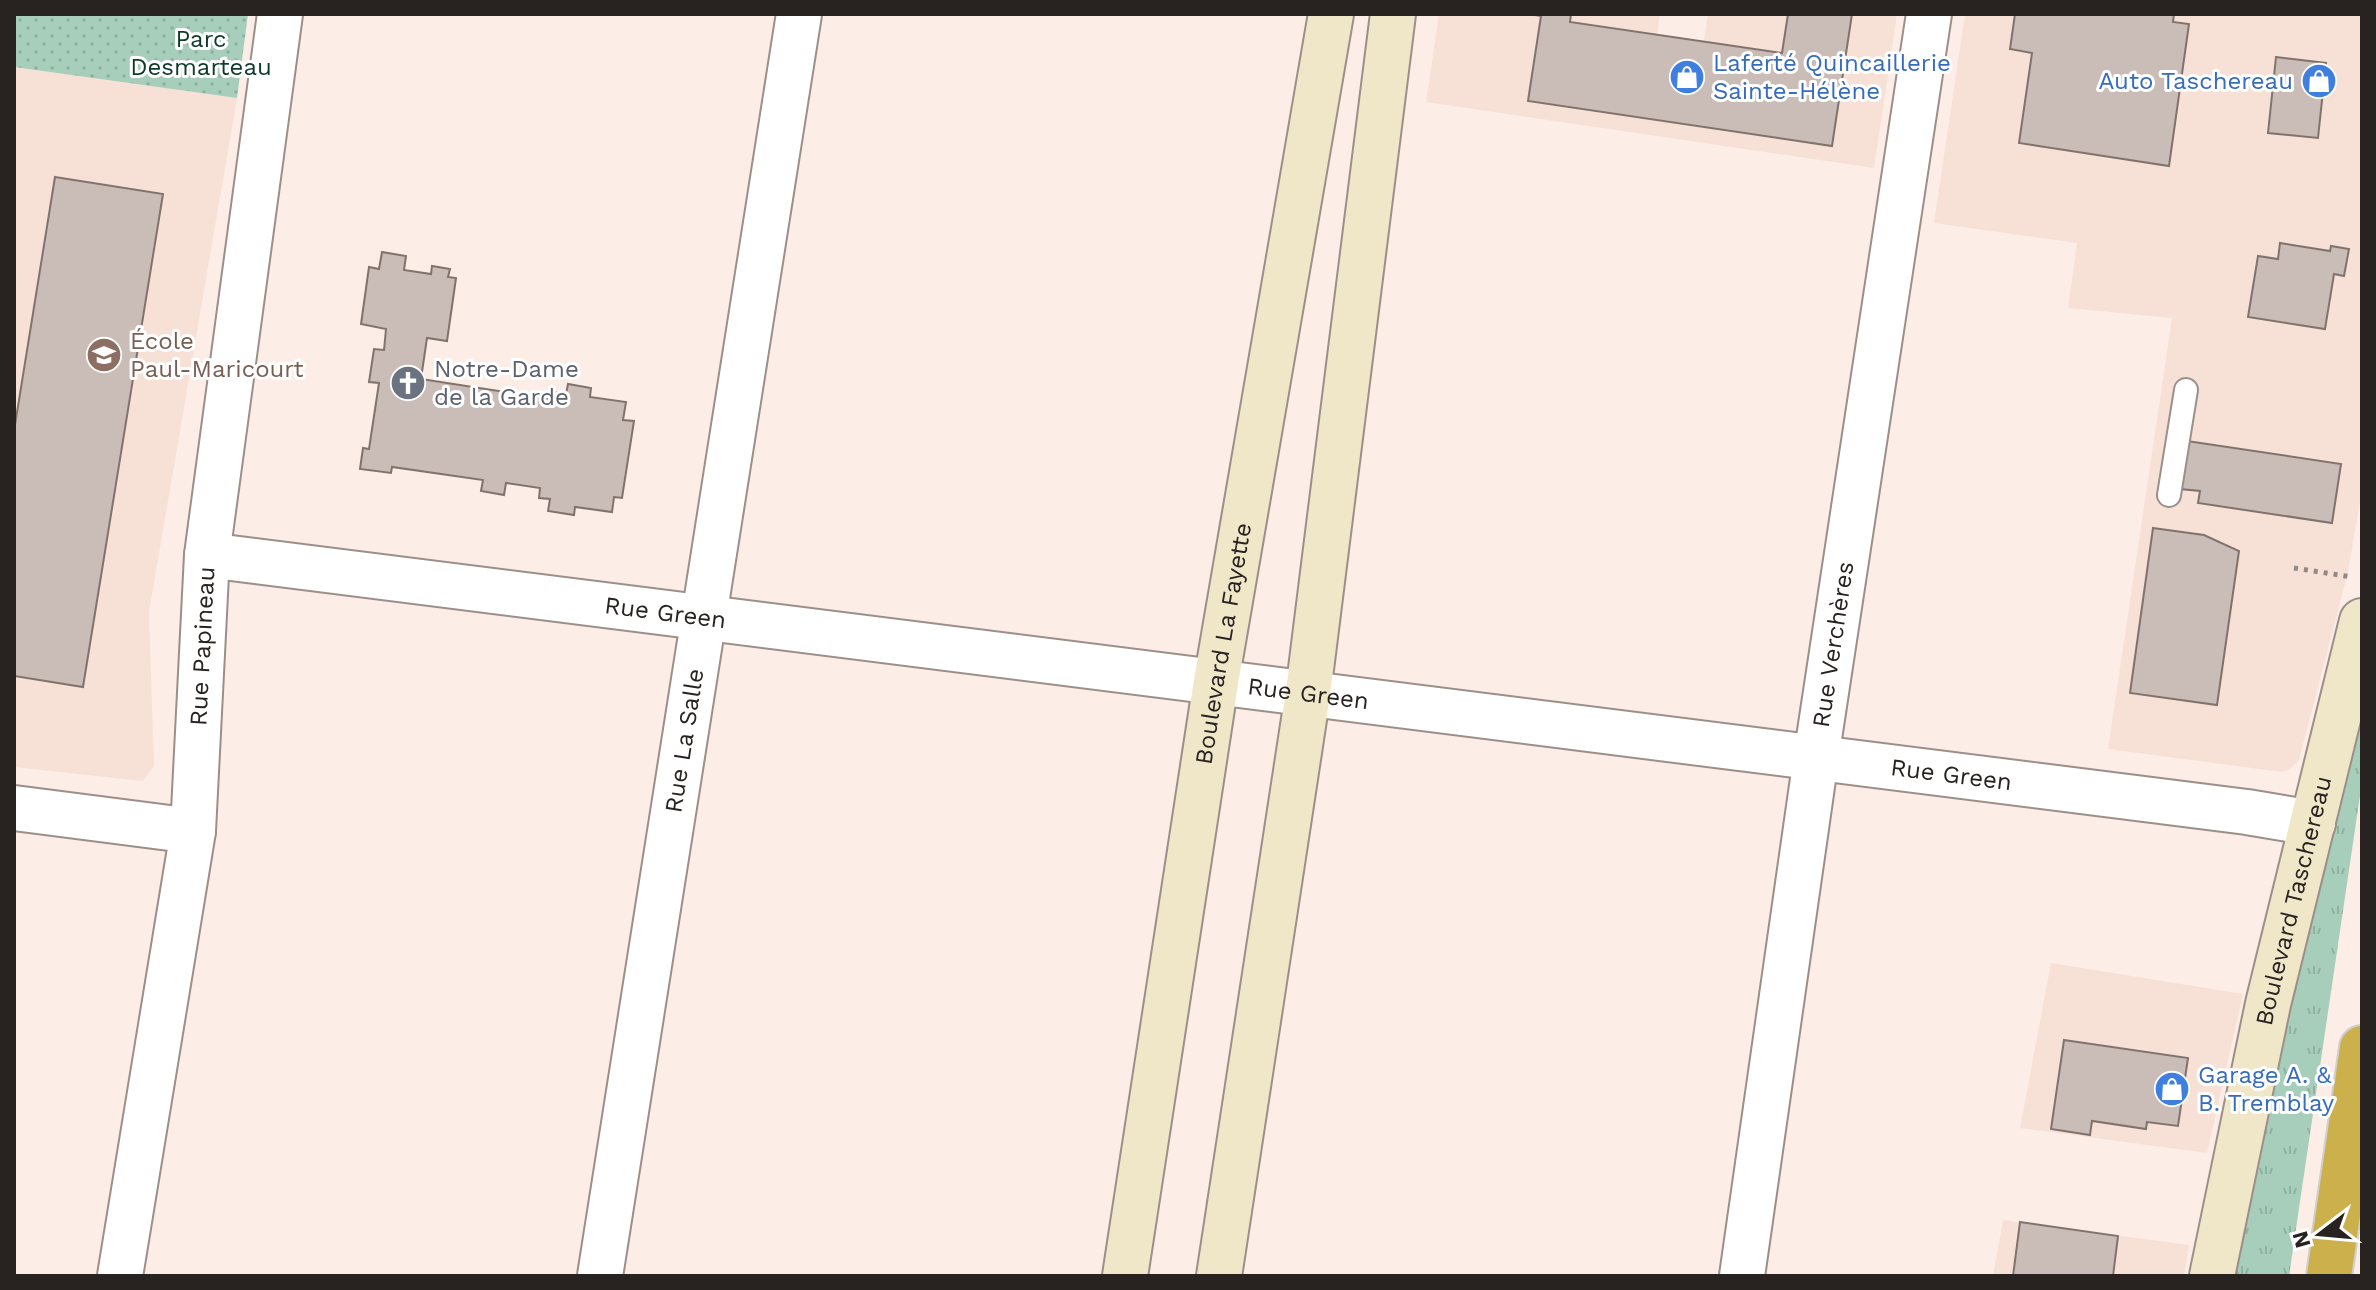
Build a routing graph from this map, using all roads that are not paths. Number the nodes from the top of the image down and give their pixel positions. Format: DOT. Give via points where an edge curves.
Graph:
graph roads {
  1 [pos="280,14"];
  2 [pos="799,14"];
  3 [pos="1331,14"];
  4 [pos="1393,14"];
  5 [pos="1929,14"];
  6 [pos="2186,390"];
  7 [pos="2169,495"];
  8 [pos="207,555"];
  9 [pos="704,618"];
  10 [pos="2362,621"];
  11 [pos="1216,682"];
  12 [pos="1308,693"];
  13 [pos="1816,758"];
  14 [pos="14,808"];
  15 [pos="2313,823"];
  16 [pos="193,831"];
  17 [pos="2362,1048"];
  18 [pos="120,1276"];
  19 [pos="600,1276"];
  20 [pos="1125,1276"];
  21 [pos="1219,1276"];
  22 [pos="1742,1276"];
  23 [pos="2212,1276"];
  24 [pos="2329,1276"];
  1 -- 8 [label="street, Rue Papineau"];
  2 -- 9 [label="street, Rue La Salle"];
  3 -- 11 [label="street, Boulevard La Fayette"];
  4 -- 12 [label="street"];
  5 -- 13 [label="street, Rue Verchères"];
  6 -- 7 [label="lane"];
  8 -- 9 [label="street, Rue Green"];
  8 -- 16 [label="street, Rue Papineau"];
  9 -- 11 [label="street, Rue Green"];
  9 -- 19 [label="street, Rue La Salle"];
  10 -- 15 [label="street, Boulevard Taschereau"];
  11 -- 12 [label="street, Rue Green"];
  11 -- 20 [label="street, Boulevard La Fayette"];
  12 -- 13 [label="street, Rue Green"];
  12 -- 21 [label="street"];
  13 -- 15 [label="street, Rue Green"];
  13 -- 22 [label="street, Rue Verchères"];
  14 -- 16 [label="street"];
  15 -- 23 [label="street, Boulevard Taschereau" via="2268,1004"];
  16 -- 18 [label="street, Rue Papineau"];
  17 -- 24 [label="highway"];
}
